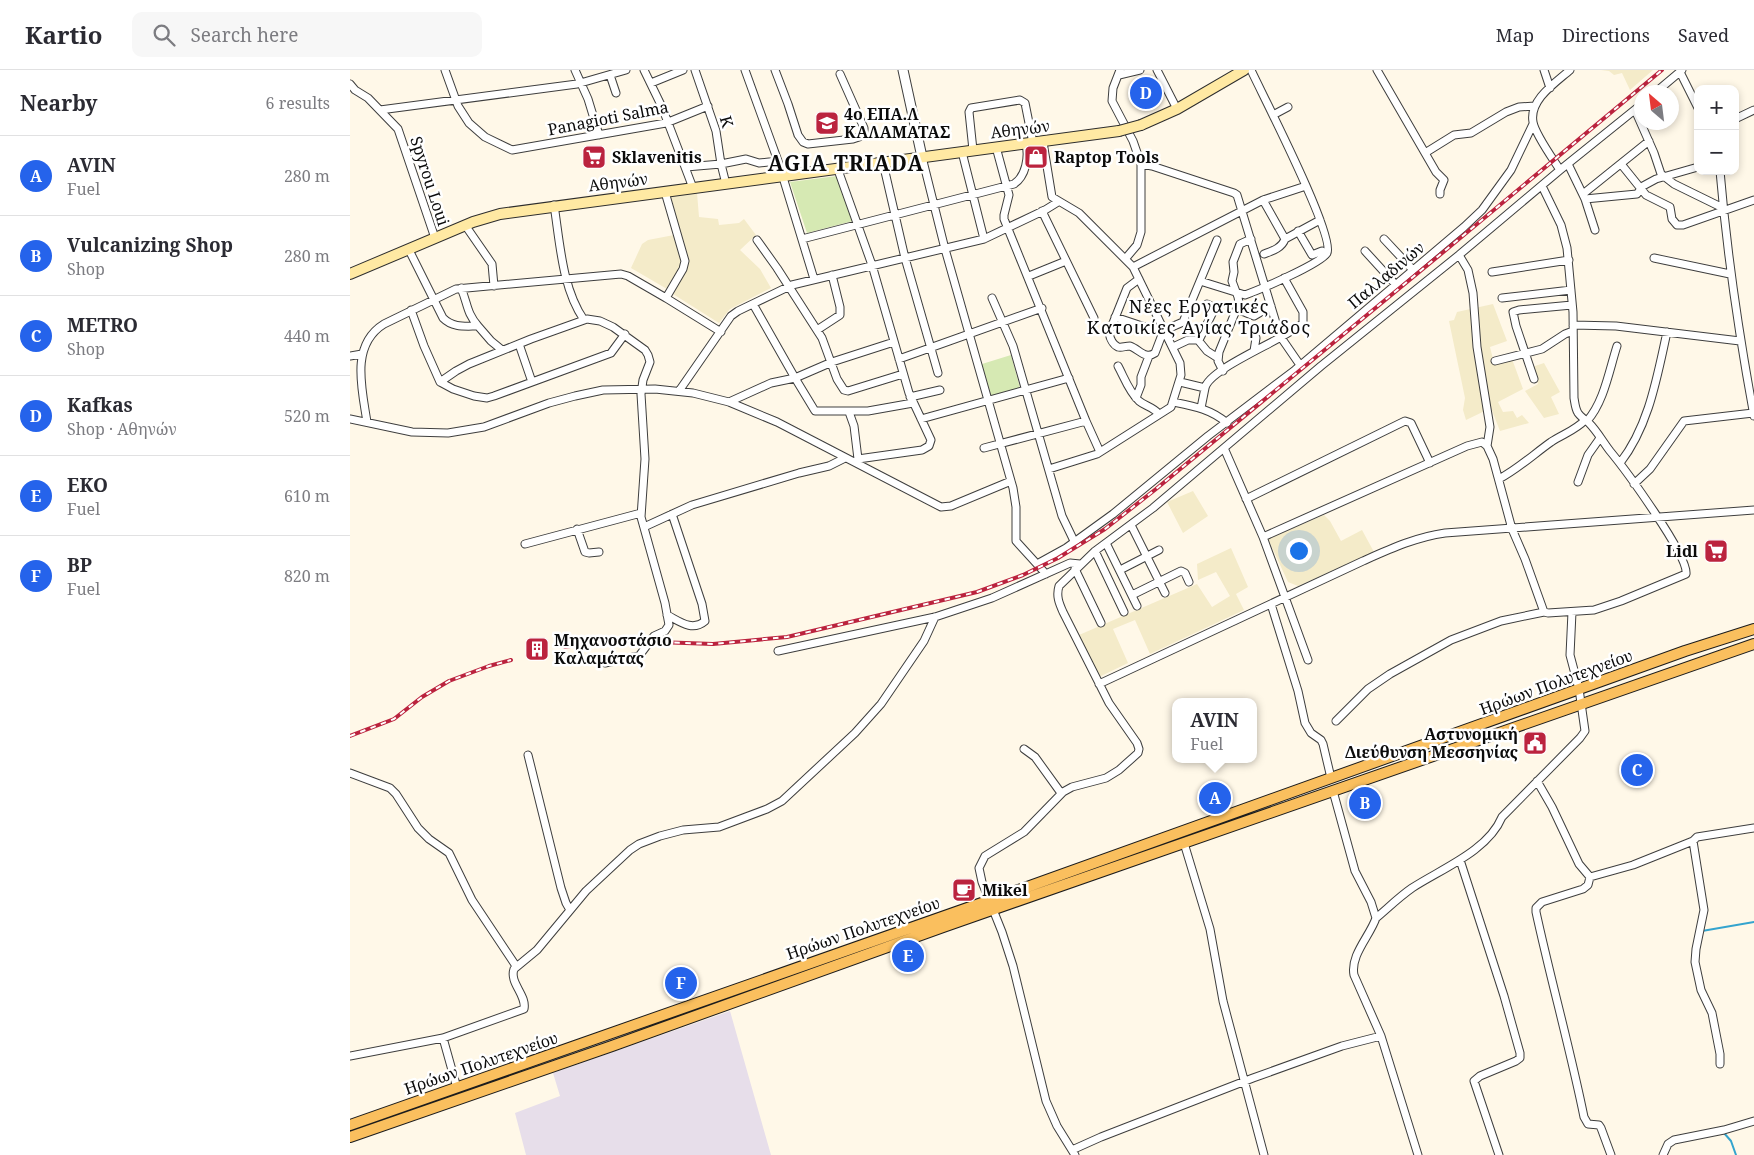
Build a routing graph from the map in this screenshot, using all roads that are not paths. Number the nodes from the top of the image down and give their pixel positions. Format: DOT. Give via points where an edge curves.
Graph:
graph roads {
  1 [pos="445,70"];
  2 [pos="576,70"];
  3 [pos="626,70"];
  4 [pos="644,70"];
  5 [pos="683,70"];
  6 [pos="695,70"];
  7 [pos="745,70"];
  8 [pos="775,70"];
  9 [pos="903,70"];
  10 [pos="1140,70"];
  11 [pos="1244,70"];
  12 [pos="1251,70"];
  13 [pos="1377,70"];
  14 [pos="1544,70"];
  15 [pos="1570,70"];
  16 [pos="1160,71"];
  17 [pos="1681,71"];
  18 [pos="1119,73"];
  19 [pos="840,74"];
  20 [pos="610,75"];
  21 [pos="651,83"];
  22 [pos="350,84"];
  23 [pos="581,84"];
  24 [pos="1664,85"];
  25 [pos="1550,88"];
  26 [pos="616,93"];
  27 [pos="1694,99"];
  28 [pos="456,100"];
  29 [pos="708,106"];
  30 [pos="1535,106"];
  31 [pos="1288,108"];
  32 [pos="1177,109"];
  33 [pos="380,110"];
  34 [pos="1754,110"];
  35 [pos="1634,111"];
  36 [pos="1273,115"];
  37 [pos="1739,117"];
  38 [pos="668,122"];
  39 [pos="1533,124"];
  40 [pos="1646,130"];
  41 [pos="599,135"];
  42 [pos="1649,141"];
  43 [pos="1034,143"];
  44 [pos="996,147"];
  45 [pos="973,150"];
  46 [pos="962,152"];
  47 [pos="1425,153"];
  48 [pos="922,157"];
  49 [pos="778,161"];
  50 [pos="764,163"];
  51 [pos="883,163"];
  52 [pos="721,164"];
  53 [pos="1141,164"];
  54 [pos="1568,164"];
  55 [pos="1621,164"];
  56 [pos="686,167"];
  57 [pos="1694,169"];
  58 [pos="838,170"];
  59 [pos="1560,170"];
  60 [pos="1720,175"];
  61 [pos="1663,176"];
  62 [pos="782,177"];
  63 [pos="767,178"];
  64 [pos="726,184"];
  65 [pos="1306,186"];
  66 [pos="1542,186"];
  67 [pos="1007,187"];
  68 [pos="694,188"];
  69 [pos="1641,189"];
  70 [pos="665,192"];
  71 [pos="972,194"];
  72 [pos="1440,194"];
  73 [pos="1584,196"];
  74 [pos="1263,200"];
  75 [pos="1754,200"];
  76 [pos="1058,202"];
  77 [pos="934,204"];
  78 [pos="554,205"];
  79 [pos="1242,210"];
  80 [pos="1724,210"];
  81 [pos="1042,212"];
  82 [pos="895,214"];
  83 [pos="1320,220"];
  84 [pos="858,224"];
  85 [pos="465,225"];
  86 [pos="1008,228"];
  87 [pos="1595,230"];
  88 [pos="1298,231"];
  89 [pos="435,238"];
  90 [pos="802,239"];
  91 [pos="984,239"];
  92 [pos="1251,239"];
  93 [pos="1285,239"];
  94 [pos="1384,239"];
  95 [pos="756,240"];
  96 [pos="1217,240"];
  97 [pos="945,249"];
  98 [pos="409,250"];
  99 [pos="1322,251"];
  100 [pos="1365,251"];
  101 [pos="1264,254"];
  102 [pos="1459,255"];
  103 [pos="905,258"];
  104 [pos="1126,258"];
  105 [pos="1654,258"];
  106 [pos="1569,260"];
  107 [pos="1066,261"];
  108 [pos="872,265"];
  109 [pos="1133,267"];
  110 [pos="1414,270"];
  111 [pos="1492,272"];
  112 [pos="350,274"];
  113 [pos="1730,274"];
  114 [pos="832,275"];
  115 [pos="1029,276"];
  116 [pos="1284,278"];
  117 [pos="1139,279"];
  118 [pos="568,280"];
  119 [pos="814,280"];
  120 [pos="1200,280"];
  121 [pos="1396,285"];
  122 [pos="494,286"];
  123 [pos="789,286"];
  124 [pos="461,288"];
  125 [pos="1264,288"];
  126 [pos="1571,290"];
  127 [pos="1236,293"];
  128 [pos="666,298"];
  129 [pos="992,298"];
  130 [pos="1502,298"];
  131 [pos="434,299"];
  132 [pos="753,304"];
  133 [pos="1207,304"];
  134 [pos="1572,305"];
  135 [pos="1271,306"];
  136 [pos="1042,308"];
  137 [pos="1237,309"];
  138 [pos="411,310"];
  139 [pos="1116,317"];
  140 [pos="1094,318"];
  141 [pos="584,320"];
  142 [pos="1002,322"];
  143 [pos="478,326"];
  144 [pos="1573,328"];
  145 [pos="817,330"];
  146 [pos="721,332"];
  147 [pos="1164,332"];
  148 [pos="1667,332"];
  149 [pos="625,334"];
  150 [pos="969,334"];
  151 [pos="1280,336"];
  152 [pos="1256,338"];
  153 [pos="1198,340"];
  154 [pos="1740,341"];
  155 [pos="894,342"];
  156 [pos="519,344"];
  157 [pos="1617,346"];
  158 [pos="1172,347"];
  159 [pos="930,348"];
  160 [pos="502,350"];
  161 [pos="1254,351"];
  162 [pos="1525,353"];
  163 [pos="362,354"];
  164 [pos="350,356"];
  165 [pos="1149,356"];
  166 [pos="899,358"];
  167 [pos="1218,358"];
  168 [pos="1496,361"];
  169 [pos="832,362"];
  170 [pos="1300,365"];
  171 [pos="1118,366"];
  172 [pos="1223,370"];
  173 [pos="938,373"];
  174 [pos="903,374"];
  175 [pos="794,378"];
  176 [pos="1069,378"];
  177 [pos="1534,379"];
  178 [pos="440,382"];
  179 [pos="532,382"];
  180 [pos="1180,382"];
  181 [pos="1205,388"];
  182 [pos="642,389"];
  183 [pos="940,390"];
  184 [pos="1026,390"];
  185 [pos="679,391"];
  186 [pos="1136,398"];
  187 [pos="911,400"];
  188 [pos="988,401"];
  189 [pos="729,402"];
  190 [pos="1173,402"];
  191 [pos="1201,408"];
  192 [pos="849,412"];
  193 [pos="1159,414"];
  194 [pos="1754,415"];
  195 [pos="350,419"];
  196 [pos="921,419"];
  197 [pos="1586,421"];
  198 [pos="367,422"];
  199 [pos="1086,422"];
  200 [pos="1227,423"];
  201 [pos="1038,434"];
  202 [pos="1600,438"];
  203 [pos="1000,443"];
  204 [pos="1487,446"];
  205 [pos="984,448"];
  206 [pos="1224,448"];
  207 [pos="1100,452"];
  208 [pos="845,458"];
  209 [pos="857,461"];
  210 [pos="1430,463"];
  211 [pos="1620,463"];
  212 [pos="1048,469"];
  213 [pos="1499,479"];
  214 [pos="1011,481"];
  215 [pos="1578,482"];
  216 [pos="1634,484"];
  217 [pos="1246,499"];
  218 [pos="1754,510"];
  219 [pos="641,514"];
  220 [pos="672,514"];
  221 [pos="1657,518"];
  222 [pos="1131,525"];
  223 [pos="644,527"];
  224 [pos="578,529"];
  225 [pos="1512,529"];
  226 [pos="1263,537"];
  227 [pos="1074,541"];
  228 [pos="1106,543"];
  229 [pos="525,544"];
  230 [pos="1159,550"];
  231 [pos="1095,551"];
  232 [pos="599,552"];
  233 [pos="1147,556"];
  234 [pos="1036,564"];
  235 [pos="1078,567"];
  236 [pos="1120,570"];
  237 [pos="1046,574"];
  238 [pos="1159,581"];
  239 [pos="1189,582"];
  240 [pos="1165,593"];
  241 [pos="1132,595"];
  242 [pos="1284,597"];
  243 [pos="1271,604"];
  244 [pos="1137,606"];
  245 [pos="1124,612"];
  246 [pos="1544,612"];
  247 [pos="1572,612"];
  248 [pos="667,615"];
  249 [pos="934,617"];
  250 [pos="1101,623"];
  251 [pos="1754,629"];
  252 [pos="1754,644"];
  253 [pos="778,651"];
  254 [pos="1308,660"];
  255 [pos="605,663"];
  256 [pos="1099,684"];
  257 [pos="1579,690"];
  258 [pos="1581,704"];
  259 [pos="1336,721"];
  260 [pos="1024,749"];
  261 [pos="528,755"];
  262 [pos="350,773"];
  263 [pos="1331,778"];
  264 [pos="1537,782"];
  265 [pos="1333,791"];
  266 [pos="1061,793"];
  267 [pos="1754,828"];
  268 [pos="1692,841"];
  269 [pos="1184,843"];
  270 [pos="1460,860"];
  271 [pos="1590,877"];
  272 [pos="989,900"];
  273 [pos="570,910"];
  274 [pos="993,910"];
  275 [pos="1376,918"];
  276 [pos="516,966"];
  277 [pos="1381,1036"];
  278 [pos="443,1038"];
  279 [pos="350,1056"];
  280 [pos="1720,1064"];
  281 [pos="1245,1081"];
  282 [pos="457,1088"];
  283 [pos="1754,1121"];
  284 [pos="350,1125"];
  285 [pos="350,1137"];
  286 [pos="1073,1153"];
  287 [pos="1264,1155"];
  288 [pos="1418,1155"];
  289 [pos="1500,1155"];
  290 [pos="1611,1155"];
  291 [pos="1663,1155"];
  1 -- 28 [label="street"];
  2 -- 23 [label="street"];
  3 -- 20 [label="street"];
  4 -- 21 [label="street"];
  5 -- 21 [label="street"];
  6 -- 29 [label="street, Κ"];
  7 -- 49 [label="street"];
  8 -- 19 [label="street" via="798,135 808,144 853,139 864,133"];
  9 -- 48 [label="street"];
  10 -- 18 [label="street"];
  11 -- 32 [label="main road, Αθηνών"];
  12 -- 36 [label="street"];
  13 -- 47 [label="street"];
  14 -- 25 [label="street"];
  15 -- 25 [label="street"];
  16 -- 32 [label="street"];
  17 -- 24 [label="street"];
  17 -- 27 [label="street"];
  18 -- 53 [label="street" via="1112,102"];
  20 -- 23 [label="street"];
  20 -- 26 [label="street"];
  21 -- 38 [label="street"];
  22 -- 33 [label="street, Spyrou Loui"];
  23 -- 28 [label="street"];
  23 -- 41 [label="street"];
  25 -- 30 [label="street"];
  28 -- 33 [label="street"];
  28 -- 41 [label="street, Panagioti Salma" via="463,116 476,131 512,150"];
  29 -- 38 [label="street, Panagioti Salma"];
  29 -- 52 [label="street, Κ"];
  30 -- 39 [label="street, Παλλαδινών"];
  30 -- 47 [label="street" via="1508,111 1471,132 1454,135"];
  31 -- 36 [label="street"];
  32 -- 43 [label="main road, Αθηνών, bridge" via="1119,131"];
  33 -- 89 [label="street, Spyrou Loui" via="401,136"];
  34 -- 37 [label="street"];
  35 -- 54 [label="street"];
  36 -- 65 [label="street"];
  38 -- 41 [label="street, Panagioti Salma"];
  38 -- 56 [label="street"];
  39 -- 59 [label="street"];
  39 -- 110 [label="street, Παλλαδινών" via="1511,170 1482,210"];
  40 -- 42 [label="street"];
  42 -- 55 [label="street"];
  42 -- 61 [label="street"];
  43 -- 44 [label="main road, Αθηνών"];
  43 -- 45 [label="street" via="1025,103 1020,100 970,108"];
  43 -- 67 [label="street" via="1027,153 1022,175"];
  43 -- 76 [label="street" via="1053,198"];
  44 -- 45 [label="main road, Αθηνών"];
  44 -- 67 [label="street"];
  45 -- 46 [label="main road, Αθηνών"];
  46 -- 48 [label="main road, Αθηνών"];
  46 -- 71 [label="street"];
  47 -- 72 [label="street" via="1444,180"];
  48 -- 51 [label="main road, Αθηνών"];
  48 -- 77 [label="street"];
  49 -- 50 [label="street"];
  49 -- 62 [label="street"];
  50 -- 52 [label="street" via="746,159"];
  50 -- 63 [label="street"];
  51 -- 58 [label="main road, Αθηνών"];
  51 -- 82 [label="street"];
  52 -- 56 [label="street"];
  52 -- 64 [label="street, Κ"];
  53 -- 79 [label="street" via="1234,193"];
  53 -- 104 [label="street" via="1141,232"];
  54 -- 59 [label="street"];
  54 -- 73 [label="street"];
  55 -- 69 [label="street"];
  55 -- 73 [label="street"];
  56 -- 68 [label="street"];
  57 -- 61 [label="street"];
  58 -- 62 [label="main road, Αθηνών"];
  58 -- 84 [label="street"];
  59 -- 66 [label="street"];
  60 -- 80 [label="street"];
  61 -- 69 [label="street"];
  61 -- 80 [label="street"];
  62 -- 63 [label="main road, Αθηνών"];
  62 -- 90 [label="street"];
  63 -- 64 [label="main road, Αθηνών"];
  64 -- 68 [label="main road, Αθηνών"];
  65 -- 74 [label="street"];
  65 -- 83 [label="street"];
  66 -- 102 [label="street"];
  66 -- 106 [label="street" via="1563,231"];
  67 -- 71 [label="street"];
  67 -- 86 [label="street" via="1009,200 1004,216"];
  68 -- 70 [label="main road, Αθηνών"];
  69 -- 73 [label="street" via="1637,194"];
  69 -- 80 [label="street" via="1649,197 1669,206 1673,222 1678,225"];
  70 -- 78 [label="main road, Αθηνών"];
  70 -- 128 [label="street" via="686,261"];
  71 -- 77 [label="street"];
  71 -- 91 [label="street"];
  73 -- 87 [label="street"];
  74 -- 79 [label="street"];
  74 -- 93 [label="street"];
  75 -- 80 [label="street"];
  76 -- 81 [label="street"];
  76 -- 104 [label="street" via="1079,213"];
  77 -- 82 [label="street"];
  77 -- 97 [label="street"];
  78 -- 85 [label="main road, Αθηνών" via="493,215"];
  78 -- 118 [label="street"];
  79 -- 92 [label="street"];
  79 -- 109 [label="street"];
  80 -- 113 [label="street"];
  81 -- 86 [label="street"];
  81 -- 107 [label="street"];
  82 -- 84 [label="street"];
  82 -- 103 [label="street"];
  83 -- 88 [label="street"];
  83 -- 116 [label="street" via="1327,238 1326,253"];
  84 -- 90 [label="street"];
  84 -- 108 [label="street"];
  85 -- 89 [label="main road, Αθηνών"];
  85 -- 122 [label="street" via="492,264"];
  86 -- 91 [label="street"];
  86 -- 115 [label="street"];
  88 -- 93 [label="street"];
  88 -- 99 [label="street" via="1312,255"];
  89 -- 98 [label="main road, Αθηνών"];
  90 -- 119 [label="street"];
  91 -- 97 [label="street"];
  92 -- 125 [label="street"];
  92 -- 127 [label="street" via="1240,244 1233,262 1232,281"];
  93 -- 101 [label="street" via="1276,249"];
  94 -- 110 [label="street"];
  95 -- 123 [label="street"];
  96 -- 120 [label="street"];
  97 -- 103 [label="street"];
  97 -- 150 [label="street"];
  98 -- 112 [label="main road, Αθηνών"];
  98 -- 131 [label="street"];
  100 -- 121 [label="street"];
  102 -- 204 [label="street" via="1468,270 1473,294 1490,427"];
  102 -- 206 [label="street"];
  103 -- 108 [label="street"];
  103 -- 159 [label="street"];
  104 -- 109 [label="street"];
  105 -- 113 [label="street"];
  106 -- 111 [label="street"];
  106 -- 126 [label="street"];
  107 -- 115 [label="street"];
  107 -- 140 [label="street"];
  108 -- 114 [label="street"];
  108 -- 155 [label="street"];
  109 -- 117 [label="street"];
  110 -- 121 [label="street, Παλλαδινών"];
  113 -- 154 [label="street"];
  114 -- 119 [label="street"];
  114 -- 145 [label="street" via="840,314"];
  115 -- 136 [label="street"];
  116 -- 125 [label="street"];
  116 -- 151 [label="street" via="1304,319 1300,325"];
  117 -- 139 [label="street" via="1126,288"];
  117 -- 147 [label="street"];
  118 -- 122 [label="street"];
  118 -- 128 [label="street" via="624,275"];
  118 -- 141 [label="street"];
  119 -- 123 [label="street"];
  120 -- 127 [label="street"];
  120 -- 147 [label="street" via="1184,321"];
  121 -- 170 [label="street, Παλλαδινών"];
  122 -- 124 [label="street"];
  123 -- 132 [label="street"];
  123 -- 145 [label="street"];
  124 -- 131 [label="street"];
  124 -- 143 [label="street" via="467,310"];
  125 -- 127 [label="street" via="1245,295"];
  125 -- 135 [label="street"];
  126 -- 130 [label="street"];
  126 -- 134 [label="street"];
  127 -- 137 [label="street" via="1239,300"];
  128 -- 146 [label="street"];
  129 -- 142 [label="street"];
  131 -- 138 [label="street"];
  131 -- 143 [label="street" via="441,315 450,324"];
  132 -- 146 [label="street" via="733,314"];
  132 -- 175 [label="street"];
  133 -- 153 [label="street" via="1213,307 1213,312"];
  134 -- 144 [label="street"];
  134 -- 162 [label="street" via="1513,312"];
  135 -- 137 [label="street" via="1254,316"];
  135 -- 151 [label="street"];
  136 -- 142 [label="street"];
  136 -- 176 [label="street"];
  137 -- 167 [label="street"];
  138 -- 163 [label="street" via="376,329 368,338"];
  138 -- 178 [label="street"];
  139 -- 147 [label="street"];
  139 -- 165 [label="street" via="1109,333 1115,345 1120,348 1128,346"];
  141 -- 149 [label="street" via="600,321"];
  141 -- 156 [label="street"];
  142 -- 150 [label="street"];
  142 -- 184 [label="street"];
  143 -- 160 [label="street"];
  144 -- 148 [label="street" via="1605,325"];
  144 -- 162 [label="street" via="1544,348"];
  144 -- 197 [label="street" via="1574,398 1577,411"];
  145 -- 169 [label="street"];
  146 -- 185 [label="street"];
  147 -- 158 [label="street"];
  147 -- 165 [label="street" via="1155,353"];
  148 -- 154 [label="street"];
  148 -- 211 [label="street" via="1649,406"];
  149 -- 179 [label="street" via="611,353"];
  149 -- 182 [label="street" via="645,350 649,358"];
  150 -- 159 [label="street"];
  150 -- 188 [label="street"];
  151 -- 161 [label="street"];
  151 -- 170 [label="street"];
  152 -- 161 [label="street"];
  153 -- 158 [label="street" via="1188,340"];
  153 -- 167 [label="street"];
  154 -- 194 [label="street"];
  155 -- 166 [label="street"];
  155 -- 169 [label="street"];
  156 -- 160 [label="street"];
  156 -- 179 [label="street"];
  157 -- 197 [label="street" via="1602,395"];
  158 -- 180 [label="street" via="1180,363"];
  159 -- 166 [label="street"];
  159 -- 173 [label="street"];
  160 -- 178 [label="street" via="456,370"];
  161 -- 172 [label="street"];
  162 -- 168 [label="street"];
  162 -- 177 [label="street"];
  163 -- 164 [label="street"];
  163 -- 198 [label="street"];
  165 -- 186 [label="street"];
  166 -- 174 [label="street"];
  167 -- 172 [label="street"];
  169 -- 174 [label="street" via="846,391"];
  169 -- 175 [label="street"];
  170 -- 200 [label="street, Παλλαδινών"];
  171 -- 186 [label="street"];
  172 -- 181 [label="street" via="1207,382"];
  174 -- 187 [label="street"];
  175 -- 189 [label="street" via="771,383"];
  175 -- 192 [label="street" via="815,411"];
  176 -- 184 [label="street"];
  176 -- 199 [label="street"];
  178 -- 179 [label="street" via="484,398"];
  180 -- 181 [label="street"];
  180 -- 190 [label="street"];
  181 -- 191 [label="street"];
  182 -- 185 [label="street"];
  182 -- 198 [label="street" via="584,394 484,427 453,432 429,434"];
  182 -- 219 [label="street" via="645,465"];
  183 -- 187 [label="street"];
  184 -- 188 [label="street"];
  184 -- 201 [label="street"];
  185 -- 189 [label="street"];
  186 -- 193 [label="street"];
  187 -- 192 [label="street" via="868,411"];
  187 -- 196 [label="street"];
  188 -- 196 [label="street"];
  188 -- 203 [label="street"];
  189 -- 208 [label="street"];
  190 -- 191 [label="street"];
  190 -- 193 [label="street"];
  191 -- 200 [label="street"];
  192 -- 209 [label="street" via="854,426"];
  193 -- 207 [label="street"];
  194 -- 216 [label="street" via="1684,421 1650,468"];
  195 -- 198 [label="street"];
  196 -- 209 [label="street" via="931,440 926,449"];
  197 -- 202 [label="street"];
  197 -- 213 [label="street"];
  199 -- 201 [label="street"];
  199 -- 207 [label="street"];
  200 -- 227 [label="street, Παλλαδινών"];
  201 -- 203 [label="street"];
  201 -- 212 [label="street"];
  202 -- 211 [label="street"];
  202 -- 215 [label="street" via="1591,450"];
  203 -- 205 [label="street"];
  203 -- 214 [label="street"];
  204 -- 210 [label="street" via="1477,443"];
  204 -- 213 [label="street"];
  206 -- 217 [label="street"];
  206 -- 222 [label="street"];
  207 -- 212 [label="street"];
  208 -- 209 [label="street"];
  208 -- 220 [label="street" via="829,466"];
  209 -- 214 [label="street" via="944,507"];
  210 -- 217 [label="street" via="1408,420"];
  210 -- 226 [label="street"];
  211 -- 216 [label="street"];
  212 -- 227 [label="street" via="1062,516"];
  213 -- 225 [label="street"];
  214 -- 234 [label="street" via="1016,506 1016,541"];
  216 -- 221 [label="street"];
  217 -- 226 [label="street"];
  218 -- 221 [label="street"];
  219 -- 223 [label="street"];
  219 -- 224 [label="street"];
  220 -- 223 [label="street"];
  220 -- 248 [label="street" via="705,621 685,625"];
  221 -- 225 [label="street"];
  221 -- 247 [label="street" via="1682,558 1685,575 1608,606"];
  222 -- 228 [label="street"];
  222 -- 233 [label="street"];
  223 -- 248 [label="street"];
  224 -- 229 [label="street"];
  224 -- 232 [label="street" via="585,552"];
  225 -- 242 [label="street" via="1446,533 1413,540"];
  225 -- 246 [label="street"];
  226 -- 242 [label="street"];
  227 -- 234 [label="street, Παλλαδινών"];
  228 -- 231 [label="street"];
  228 -- 236 [label="street"];
  230 -- 233 [label="street"];
  231 -- 235 [label="street"];
  231 -- 245 [label="street"];
  233 -- 236 [label="street"];
  233 -- 238 [label="street"];
  234 -- 237 [label="street"];
  235 -- 237 [label="street" via="1070,563"];
  235 -- 250 [label="street"];
  235 -- 256 [label="street" via="1060,586 1058,602"];
  236 -- 241 [label="street"];
  237 -- 249 [label="street" via="983,601"];
  238 -- 239 [label="street" via="1181,571"];
  238 -- 240 [label="street"];
  238 -- 241 [label="street"];
  241 -- 244 [label="street"];
  242 -- 243 [label="street"];
  242 -- 254 [label="street"];
  243 -- 256 [label="street"];
  243 -- 263 [label="street" via="1305,722 1323,744"];
  246 -- 247 [label="street"];
  246 -- 259 [label="street" via="1501,621 1451,640 1368,688"];
  247 -- 257 [label="street" via="1569,647"];
  248 -- 255 [label="street" via="668,628 654,636 639,656"];
  249 -- 253 [label="street"];
  249 -- 273 [label="street" via="924,641 881,704 849,739 778,803 719,827 682,830 645,842 630,850"];
  251 -- 257 [label="main road, Ηρώων Πολυτεχνείου"];
  252 -- 258 [label="main road, Ηρώων Πολυτεχνείου"];
  256 -- 266 [label="street" via="1108,703 1137,743 1138,753 1106,778"];
  257 -- 258 [label="street"];
  257 -- 263 [label="main road, Ηρώων Πολυτεχνείου"];
  258 -- 264 [label="street" via="1585,731"];
  258 -- 265 [label="main road, Ηρώων Πολυτεχνείου"];
  260 -- 266 [label="street" via="1035,757"];
  261 -- 273 [label="street" via="561,888"];
  262 -- 276 [label="street" via="393,790 418,828 449,853 472,900"];
  263 -- 272 [label="main road, Ηρώων Πολυτεχνείου"];
  264 -- 270 [label="street" via="1502,817 1497,830"];
  264 -- 271 [label="street" via="1579,864"];
  265 -- 269 [label="main road, Ηρώων Πολυτεχνείου"];
  265 -- 275 [label="street" via="1355,871 1372,902"];
  266 -- 272 [label="street" via="1024,832 983,858 979,868"];
  267 -- 268 [label="street" via="1697,837"];
  268 -- 271 [label="street" via="1633,865"];
  268 -- 280 [label="street" via="1704,910 1695,962 1701,990 1712,1013"];
  269 -- 274 [label="main road, Ηρώων Πολυτεχνείου"];
  269 -- 281 [label="street" via="1210,929 1221,990"];
  270 -- 275 [label="street" via="1413,887"];
  270 -- 289 [label="street" via="1520,1053 1516,1061 1480,1076 1474,1082"];
  271 -- 290 [label="street" via="1583,889 1542,902 1536,912 1584,1117 1588,1124 1602,1128"];
  272 -- 274 [label="street"];
  272 -- 282 [label="main road, Ηρώων Πολυτεχνείου"];
  273 -- 276 [label="street" via="537,950"];
  274 -- 285 [label="main road, Ηρώων Πολυτεχνείου"];
  274 -- 286 [label="street" via="1012,966 1046,1102"];
  275 -- 277 [label="street" via="1353,969"];
  276 -- 278 [label="street" via="512,974 524,1009"];
  277 -- 281 [label="street" via="1342,1046"];
  277 -- 288 [label="street"];
  278 -- 279 [label="street"];
  278 -- 282 [label="street"];
  281 -- 286 [label="street" via="1101,1136"];
  281 -- 287 [label="street"];
  282 -- 284 [label="main road, Ηρώων Πολυτεχνείου"];
  283 -- 291 [label="street" via="1674,1140"];
}
